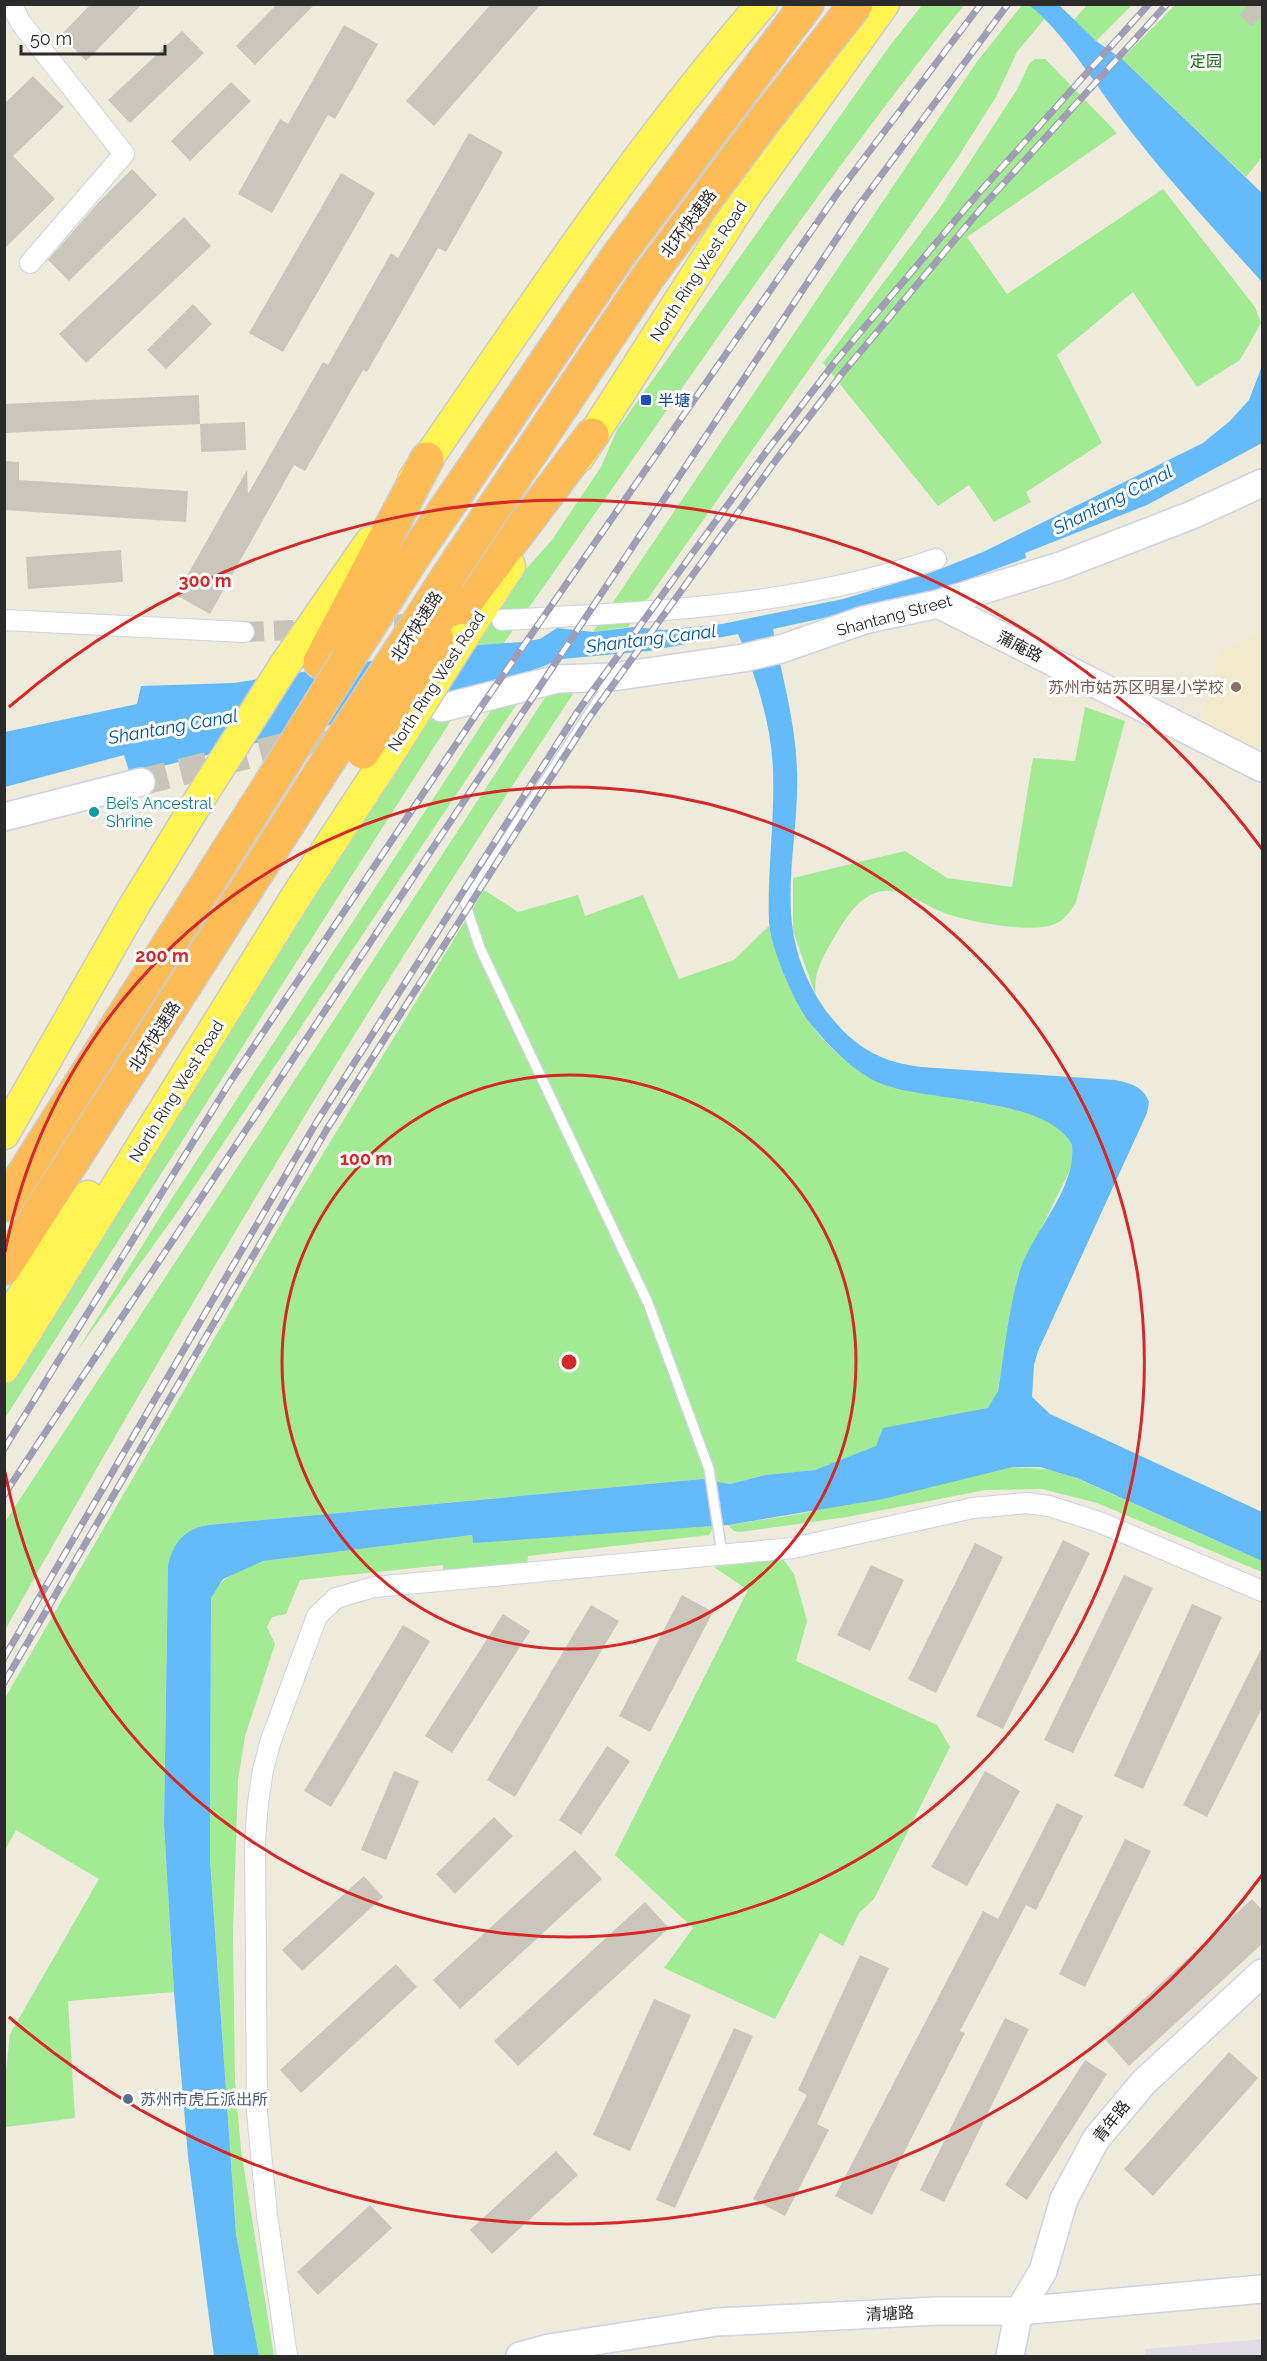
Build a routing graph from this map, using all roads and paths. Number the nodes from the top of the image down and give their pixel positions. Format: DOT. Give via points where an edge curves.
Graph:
graph roads {
  1 [pos="11,4"];
  2 [pos="762,4"];
  3 [pos="807,4"];
  4 [pos="871,8"];
  5 [pos="30,262"];
  6 [pos="592,435"];
  7 [pos="427,459"];
  8 [pos="1263,483"];
  9 [pos="936,559"];
  10 [pos="938,604"];
  11 [pos="4,620"];
  12 [pos="502,620"];
  13 [pos="244,632"];
  14 [pos="436,640"];
  15 [pos="334,661"];
  16 [pos="613,677"];
  17 [pos="442,708"];
  18 [pos="363,751"];
  19 [pos="1263,768"];
  20 [pos="141,782"];
  21 [pos="4,817"];
  22 [pos="297,895"];
  23 [pos="4,1134"];
  24 [pos="4,1205"];
  25 [pos="4,1268"];
  26 [pos="4,1324"];
  27 [pos="4,1368"];
  28 [pos="722,1554"];
  29 [pos="1263,1592"];
  30 [pos="1263,1973"];
  31 [pos="1263,2289"];
  32 [pos="1019,2311"];
  33 [pos="287,2356"];
  34 [pos="520,2356"];
  35 [pos="1010,2356"];
  36 [pos="1023,2356"];
  1 -- 5 [label="street" via="21,23 124,154"];
  2 -- 7 [label="main road" via="667,118 579,236"];
  3 -- 15 [label="highway" via="618,256 411,560"];
  4 -- 6 [label="main road, North Ring West Road"];
  4 -- 14 [label="highway, 北环快速路, bridge" via="767,117 648,277 447,578"];
  6 -- 14 [label="highway"];
  7 -- 15 [label="highway"];
  7 -- 23 [label="main road, bridge" via="284,666 199,800"];
  8 -- 10 [label="street, Shantang Street" via="1118,545"];
  9 -- 12 [label="street" via="886,576 723,605"];
  10 -- 16 [label="street, Shantang Street" via="864,620 743,658"];
  10 -- 19 [label="street, 蒲庵路"];
  11 -- 13 [label="street"];
  14 -- 18 [label="highway, 北环快速路, bridge"];
  15 -- 24 [label="highway" via="263,775 153,929 51,1132"];
  16 -- 17 [label="street, Shantang Street" via="558,679"];
  16 -- 28 [label="lane" via="465,903 480,948 648,1303 711,1479"];
  18 -- 22 [label="main road, North Ring West Road"];
  18 -- 25 [label="highway, 北环快速路" via="238,903"];
  20 -- 21 [label="street"];
  22 -- 26 [label="main road" via="190,1041"];
  22 -- 27 [label="main road, North Ring West Road"];
  28 -- 29 [label="street" via="794,1548 973,1508 1027,1503 1099,1522"];
  28 -- 33 [label="street" via="360,1589 336,1598 317,1616 288,1688 263,1770 255,1840 257,2122"];
  30 -- 32 [label="street, 青年路" via="1144,2082 1101,2132 1069,2188 1043,2271"];
  31 -- 32 [label="street, 清塘路"];
  32 -- 34 [label="street, 清塘路" via="717,2322"];
  32 -- 35 [label="street, 青年路"];
  32 -- 36 [label="street"];
}
